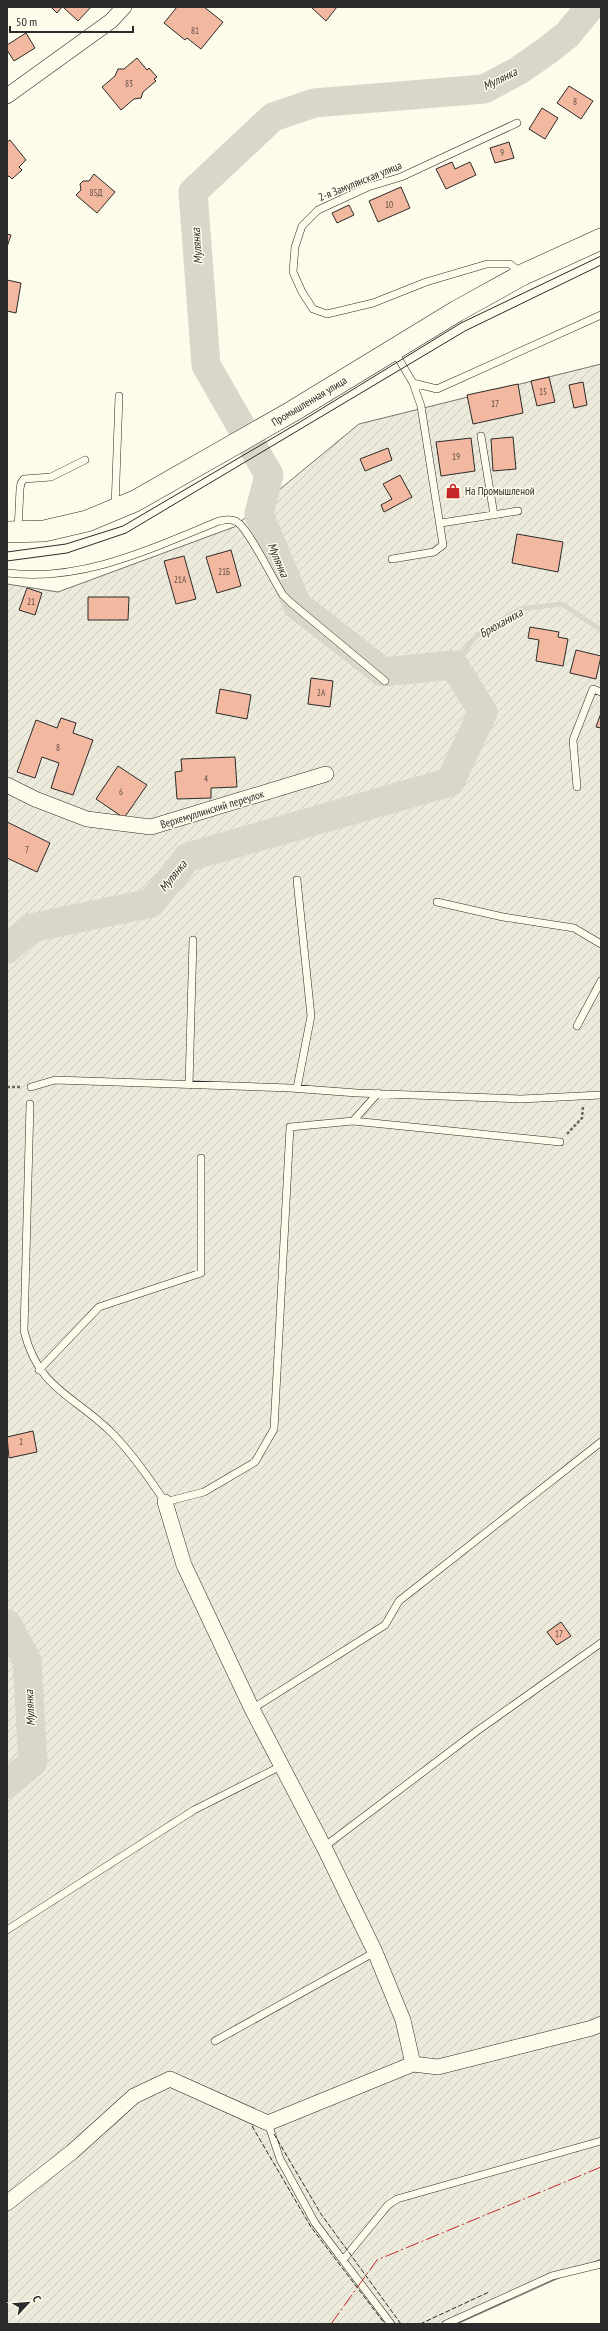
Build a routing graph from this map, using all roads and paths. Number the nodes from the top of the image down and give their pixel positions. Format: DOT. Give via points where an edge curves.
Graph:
graph roads {
  1 [pos="124,7"];
  2 [pos="7,96"];
  3 [pos="517,123"];
  4 [pos="601,239"];
  5 [pos="522,275"];
  6 [pos="601,315"];
  7 [pos="393,349"];
  8 [pos="413,383"];
  9 [pos="119,396"];
  10 [pos="481,436"];
  11 [pos="85,460"];
  12 [pos="115,510"];
  13 [pos="518,511"];
  14 [pos="494,515"];
  15 [pos="441,524"];
  16 [pos="12,532"];
  17 [pos="392,559"];
  18 [pos="7,573"];
  19 [pos="385,681"];
  20 [pos="601,692"];
  21 [pos="326,774"];
  22 [pos="7,785"];
  23 [pos="578,787"];
  24 [pos="297,880"];
  25 [pos="437,902"];
  26 [pos="193,940"];
  27 [pos="601,944"];
  28 [pos="601,981"];
  29 [pos="578,1026"];
  30 [pos="189,1085"];
  31 [pos="31,1087"];
  32 [pos="297,1088"];
  33 [pos="378,1093"];
  34 [pos="601,1095"];
  35 [pos="584,1098"];
  36 [pos="30,1104"];
  37 [pos="353,1121"];
  38 [pos="560,1142"];
  39 [pos="201,1158"];
  40 [pos="39,1370"];
  41 [pos="601,1442"];
  42 [pos="165,1502"];
  43 [pos="601,1643"];
  44 [pos="252,1709"];
  45 [pos="282,1766"];
  46 [pos="324,1847"];
  47 [pos="7,1930"];
  48 [pos="375,1952"];
  49 [pos="601,2024"];
  50 [pos="215,2041"];
  51 [pos="414,2064"];
  52 [pos="268,2123"];
  53 [pos="601,2141"];
  54 [pos="7,2203"];
  55 [pos="343,2260"];
  56 [pos="601,2264"];
  57 [pos="391,2324"];
  58 [pos="446,2324"];
  1 -- 2 [label="street" via="111,21"];
  3 -- 5 [label="lane, 2-я Замулянская улица" via="408,174 368,187 318,210 302,226 295,247 293,272 313,309 327,314 373,303 426,282 487,264 510,264"];
  4 -- 5 [label="main road, Промышленная улица"];
  5 -- 7 [label="main road, Промышленная улица"];
  6 -- 8 [label="lane" via="437,389"];
  7 -- 8 [label="lane"];
  7 -- 12 [label="main road, Промышленная улица" via="181,477"];
  8 -- 15 [label="lane" via="421,406"];
  9 -- 12 [label="lane"];
  10 -- 14 [label="lane"];
  11 -- 16 [label="lane" via="51,477 24,479 21,483"];
  12 -- 16 [label="main road, Промышленная улица" via="87,521 44,531"];
  13 -- 14 [label="lane"];
  14 -- 15 [label="lane"];
  15 -- 17 [label="lane" via="443,545 439,550"];
  18 -- 19 [label="lane" via="28,576 77,572 118,562 227,519 236,522 246,533 290,602"];
  20 -- 23 [label="lane" via="593,690 573,740"];
  21 -- 22 [label="street, Верхемуллинский переулок" via="151,827 87,819"];
  24 -- 32 [label="lane" via="311,1016"];
  25 -- 27 [label="lane" via="503,917 574,928"];
  26 -- 30 [label="lane"];
  28 -- 29 [label="lane"];
  30 -- 31 [label="lane" via="55,1080"];
  30 -- 32 [label="lane"];
  32 -- 33 [label="lane"];
  33 -- 35 [label="lane" via="521,1099"];
  33 -- 37 [label="lane"];
  34 -- 35 [label="lane"];
  35 -- 38 [label="path" via="582,1118"];
  36 -- 40 [label="lane" via="24,1331 29,1352"];
  37 -- 38 [label="lane"];
  37 -- 42 [label="lane" via="290,1127 274,1429 256,1462 204,1492"];
  39 -- 40 [label="lane" via="201,1273 99,1307"];
  40 -- 42 [label="lane" via="55,1387 113,1434 145,1472"];
  41 -- 44 [label="lane" via="399,1601 385,1625"];
  42 -- 44 [label="street" via="184,1565"];
  43 -- 46 [label="lane" via="477,1731"];
  44 -- 45 [label="street"];
  45 -- 46 [label="street"];
  45 -- 47 [label="lane" via="194,1810"];
  46 -- 48 [label="street"];
  48 -- 50 [label="lane"];
  48 -- 51 [label="street" via="404,2020"];
  49 -- 51 [label="street" via="438,2067"];
  51 -- 52 [label="street"];
  52 -- 54 [label="street" via="170,2079 134,2096 72,2152"];
  52 -- 55 [label="lane" via="280,2159 315,2223"];
  53 -- 55 [label="lane" via="397,2199 388,2205"];
  55 -- 57 [label="lane"];
  56 -- 58 [label="lane" via="552,2276"];
}
